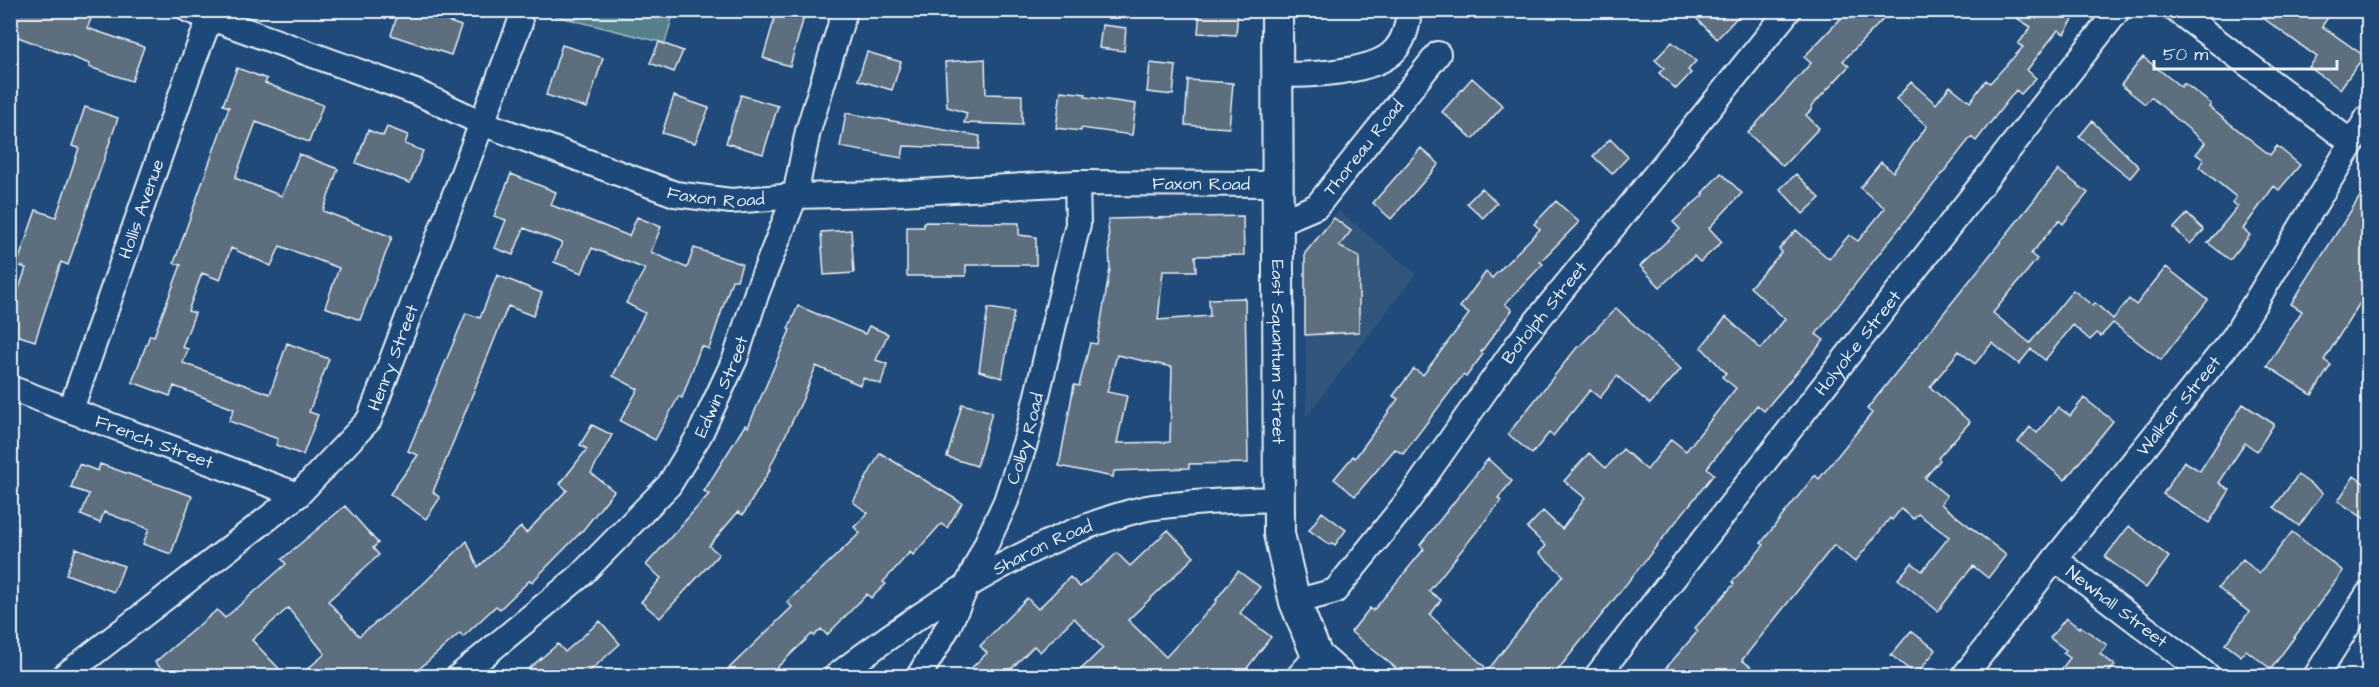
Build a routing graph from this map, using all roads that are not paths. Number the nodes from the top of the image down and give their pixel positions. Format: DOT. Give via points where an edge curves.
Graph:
graph roads {
  1 [pos="189,10"];
  2 [pos="845,10"];
  3 [pos="1277,10"];
  4 [pos="1409,10"];
  5 [pos="1789,10"];
  6 [pos="2118,10"];
  7 [pos="2176,10"];
  8 [pos="212,15"];
  9 [pos="520,22"];
  10 [pos="1438,54"];
  11 [pos="1277,74"];
  12 [pos="2368,117"];
  13 [pos="483,123"];
  14 [pos="2352,143"];
  15 [pos="1077,183"];
  16 [pos="1277,184"];
  17 [pos="795,196"];
  18 [pos="1277,223"];
  19 [pos="10,388"];
  20 [pos="71,409"];
  21 [pos="298,495"];
  22 [pos="1279,499"];
  23 [pos="2055,559"];
  24 [pos="966,587"];
  25 [pos="2368,594"];
  26 [pos="1295,602"];
  27 [pos="1308,666"];
  28 [pos="64,676"];
  29 [pos="459,676"];
  30 [pos="836,676"];
  31 [pos="919,676"];
  32 [pos="1340,676"];
  33 [pos="1597,676"];
  34 [pos="1964,676"];
  35 [pos="2208,676"];
  36 [pos="2316,676"];
  1 -- 8 [label="street, Faxon Road"];
  2 -- 17 [label="street, Edwin Street" via="808,131"];
  3 -- 11 [label="main road, East Squantum Street"];
  4 -- 11 [label="street" via="1404,35 1395,51 1376,61 1328,74"];
  5 -- 26 [label="street, Botolph Street" via="1518,344 1407,502 1335,591"];
  6 -- 33 [label="street, Holyoke Street"];
  7 -- 14 [label="street"];
  8 -- 13 [label="street, Faxon Road" via="418,93"];
  8 -- 20 [label="street, Hollis Avenue"];
  9 -- 13 [label="street, Henry Street"];
  10 -- 18 [label="street, Thoreau Road" via="1317,206"];
  11 -- 16 [label="main road, East Squantum Street"];
  12 -- 14 [label="street, Walker Street"];
  13 -- 17 [label="street, Faxon Road" via="675,194 731,201"];
  13 -- 21 [label="street, Henry Street" via="369,420"];
  14 -- 23 [label="street, Walker Street" via="2234,337"];
  15 -- 16 [label="street, Faxon Road"];
  15 -- 17 [label="street, Faxon Road"];
  15 -- 24 [label="street, Colby Road" via="1078,224 1027,437 1006,501"];
  16 -- 18 [label="main road, East Squantum Street"];
  17 -- 29 [label="street, Edwin Street" via="735,359 700,434 669,485 572,583"];
  18 -- 22 [label="main road, East Squantum Street"];
  19 -- 20 [label="street, French Street"];
  20 -- 21 [label="street, French Street"];
  21 -- 28 [label="street, Henry Street"];
  22 -- 24 [label="street, Sharon Road" via="1149,508 1120,516 1073,531"];
  22 -- 26 [label="main road, East Squantum Street" via="1279,534"];
  23 -- 34 [label="street, Walker Street"];
  23 -- 35 [label="street, Newhall Street"];
  24 -- 30 [label="street, Sharon Road"];
  24 -- 31 [label="street, Colby Road"];
  25 -- 36 [label="street"];
  26 -- 27 [label="main road, East Squantum Street"];
  27 -- 32 [label="main road, East Squantum Street"];
}
